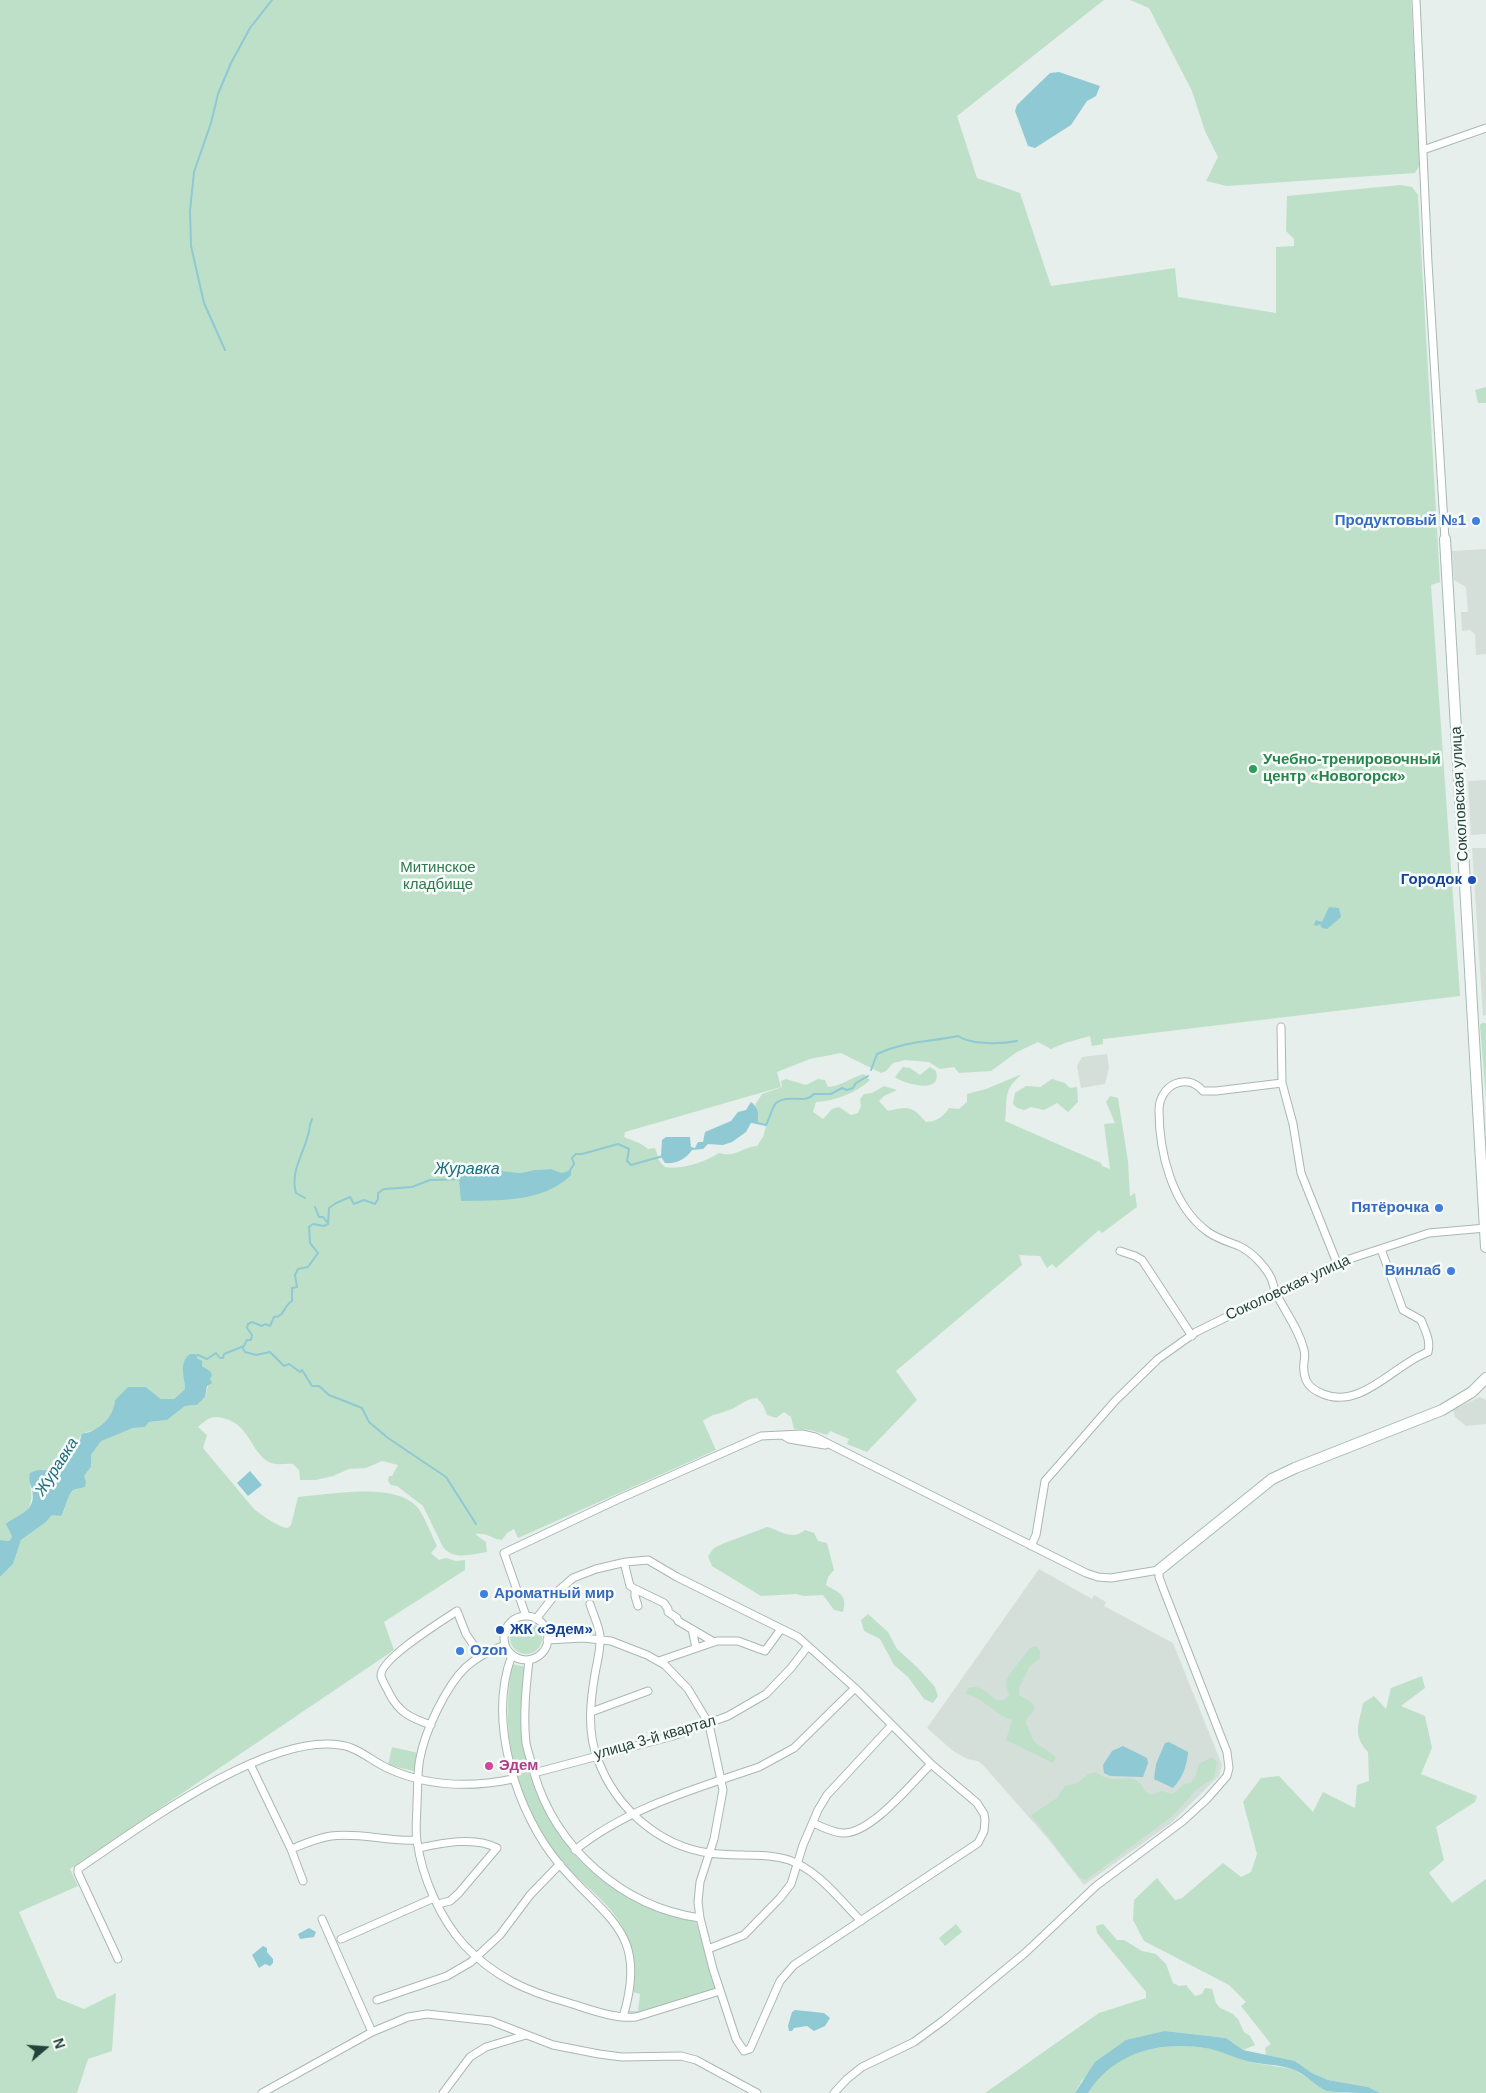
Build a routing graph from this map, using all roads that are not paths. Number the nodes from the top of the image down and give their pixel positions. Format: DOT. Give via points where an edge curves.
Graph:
graph roads {
  1 [pos="1416,0"];
  2 [pos="1486,128"];
  3 [pos="1424,150"];
  4 [pos="1445,539"];
  5 [pos="1281,1027"];
  6 [pos="1282,1083"];
  7 [pos="1485,1228"];
  8 [pos="1486,1247"];
  9 [pos="1381,1249"];
  10 [pos="1120,1251"];
  11 [pos="1336,1263"];
  12 [pos="1275,1292"];
  13 [pos="1192,1336"];
  14 [pos="1486,1378"];
  15 [pos="1031,1546"];
  16 [pos="511,1549"];
  17 [pos="625,1566"];
  18 [pos="1160,1570"];
  19 [pos="635,1589"];
  20 [pos="590,1604"];
  21 [pos="638,1606"];
  22 [pos="526,1616"];
  23 [pos="536,1618"];
  24 [pos="514,1620"];
  25 [pos="692,1629"];
  26 [pos="781,1629"];
  27 [pos="547,1640"];
  28 [pos="600,1640"];
  29 [pos="714,1642"];
  30 [pos="505,1645"];
  31 [pos="808,1646"];
  32 [pos="696,1648"];
  33 [pos="512,1655"];
  34 [pos="480,1656"];
  35 [pos="529,1660"];
  36 [pos="658,1661"];
  37 [pos="855,1688"];
  38 [pos="648,1691"];
  39 [pos="590,1712"];
  40 [pos="709,1724"];
  41 [pos="430,1725"];
  42 [pos="892,1725"];
  43 [pos="596,1756"];
  44 [pos="250,1764"];
  45 [pos="932,1764"];
  46 [pos="534,1773"];
  47 [pos="513,1779"];
  48 [pos="418,1780"];
  49 [pos="721,1780"];
  50 [pos="632,1813"];
  51 [pos="813,1823"];
  52 [pos="418,1844"];
  53 [pos="291,1849"];
  54 [pos="576,1850"];
  55 [pos="710,1854"];
  56 [pos="560,1864"];
  57 [pos="797,1864"];
  58 [pos="303,1881"];
  59 [pos="436,1901"];
  60 [pos="700,1918"];
  61 [pos="322,1919"];
  62 [pos="861,1921"];
  63 [pos="341,1939"];
  64 [pos="708,1949"];
  65 [pos="477,1956"];
  66 [pos="118,1959"];
  67 [pos="720,1991"];
  68 [pos="377,2000"];
  69 [pos="623,2017"];
  70 [pos="372,2032"];
  71 [pos="526,2036"];
  72 [pos="262,2093"];
  73 [pos="443,2093"];
  74 [pos="757,2093"];
  75 [pos="834,2093"];
  1 -- 3 [label="street"];
  2 -- 3 [label="street"];
  3 -- 4 [label="street" via="1428,273"];
  4 -- 7 [label="street, Соколовская улица"];
  5 -- 6 [label="street"];
  6 -- 11 [label="street" via="1301,1173"];
  6 -- 12 [label="street" via="1216,1091 1203,1091 1187,1082 1173,1084 1165,1089 1159,1106 1165,1160 1183,1203 1207,1232 1241,1247 1261,1263"];
  7 -- 8 [label="street, Соколовская улица"];
  7 -- 9 [label="street, Соколовская улица" via="1429,1233"];
  9 -- 11 [label="street, Соколовская улица"];
  9 -- 12 [label="street" via="1403,1310 1421,1320 1430,1347 1428,1352 1351,1396 1334,1397 1309,1386 1302,1369 1304,1350"];
  10 -- 13 [label="street" via="1142,1260"];
  11 -- 12 [label="street, Соколовская улица"];
  12 -- 13 [label="street, Соколовская улица"];
  13 -- 15 [label="street, Соколовская улица" via="1158,1359 1115,1401 1044,1481 1036,1536"];
  14 -- 18 [label="street" via="1472,1392 1442,1410 1272,1479"];
  15 -- 16 [label="street" via="832,1446 784,1436 762,1436"];
  15 -- 18 [label="street" via="1098,1577"];
  16 -- 22 [label="street" via="504,1558"];
  16 -- 24 [label="street" via="500,1552 517,1607"];
  17 -- 19 [label="street" via="630,1586"];
  18 -- 75 [label="street" via="1163,1588 1227,1752 1227,1776 1189,1815 1096,1886 1025,1953 944,2020 914,2042 862,2067"];
  19 -- 21 [label="street"];
  19 -- 25 [label="street" via="664,1603 668,1612"];
  20 -- 28 [label="street"];
  22 -- 23 [label="street"];
  22 -- 24 [label="street"];
  23 -- 26 [label="street" via="573,1578 603,1567 648,1560 677,1578"];
  23 -- 27 [label="street" via="546,1630"];
  24 -- 30 [label="street" via="504,1631"];
  25 -- 29 [label="street"];
  25 -- 32 [label="street"];
  26 -- 29 [label="street" via="765,1651 738,1641"];
  26 -- 31 [label="street"];
  27 -- 28 [label="street"];
  27 -- 35 [label="street" via="540,1655"];
  28 -- 36 [label="street" via="631,1647"];
  28 -- 39 [label="street"];
  29 -- 32 [label="street"];
  30 -- 33 [label="street"];
  30 -- 34 [label="street"];
  31 -- 37 [label="street"];
  31 -- 40 [label="street, улица 3-й квартал" via="766,1694"];
  32 -- 36 [label="street"];
  33 -- 35 [label="street"];
  33 -- 47 [label="street" via="503,1709"];
  34 -- 41 [label="street" via="454,1682"];
  34 -- 41 [label="street" via="456,1611 426,1631 382,1670 381,1676 391,1697 406,1716"];
  35 -- 46 [label="street" via="526,1743"];
  36 -- 40 [label="street" via="688,1689"];
  37 -- 42 [label="street"];
  37 -- 49 [label="street" via="794,1748 759,1767"];
  38 -- 39 [label="street"];
  39 -- 43 [label="street"];
  40 -- 43 [label="street, улица 3-й квартал"];
  40 -- 49 [label="street"];
  41 -- 48 [label="street" via="419,1758"];
  42 -- 45 [label="street"];
  42 -- 51 [label="street" via="836,1784"];
  43 -- 46 [label="street, улица 3-й квартал"];
  43 -- 50 [label="street" via="609,1784"];
  44 -- 48 [label="street" via="295,1748 332,1744 352,1748 386,1768"];
  44 -- 53 [label="street"];
  44 -- 66 [label="street" via="170,1808 78,1869"];
  45 -- 51 [label="street" via="863,1828 841,1833"];
  45 -- 62 [label="street" via="984,1814 984,1832 978,1843"];
  46 -- 54 [label="street" via="548,1808"];
  47 -- 48 [label="street" via="461,1786"];
  47 -- 56 [label="street" via="532,1821"];
  48 -- 52 [label="street"];
  49 -- 50 [label="street"];
  49 -- 55 [label="street" via="723,1790"];
  50 -- 54 [label="street"];
  50 -- 55 [label="street" via="670,1841"];
  51 -- 57 [label="street"];
  52 -- 53 [label="street" via="347,1835 332,1836"];
  52 -- 59 [label="street"];
  52 -- 59 [label="street" via="479,1843 497,1848 450,1901"];
  53 -- 58 [label="street"];
  54 -- 60 [label="street" via="603,1876 630,1893 663,1908"];
  55 -- 57 [label="street" via="773,1857"];
  55 -- 60 [label="street" via="700,1882"];
  56 -- 65 [label="street" via="530,1895 500,1935"];
  56 -- 69 [label="street" via="606,1911 624,1936 631,1982"];
  57 -- 62 [label="street" via="808,1869"];
  57 -- 64 [label="street" via="791,1884 753,1928"];
  59 -- 63 [label="street"];
  59 -- 65 [label="street" via="454,1932"];
  60 -- 64 [label="street"];
  61 -- 70 [label="street"];
  62 -- 67 [label="street" via="786,1973 776,1988 750,2049 744,2050 736,2039"];
  64 -- 67 [label="street"];
  65 -- 68 [label="street" via="447,1976"];
  65 -- 69 [label="street" via="517,1986"];
  67 -- 69 [label="street" via="636,2017"];
  70 -- 71 [label="street" via="417,2014 442,2014 491,2021"];
  70 -- 72 [label="street"];
  71 -- 73 [label="street" via="486,2047 470,2057"];
  71 -- 74 [label="street" via="553,2045 622,2057 681,2056 696,2060"];
}
